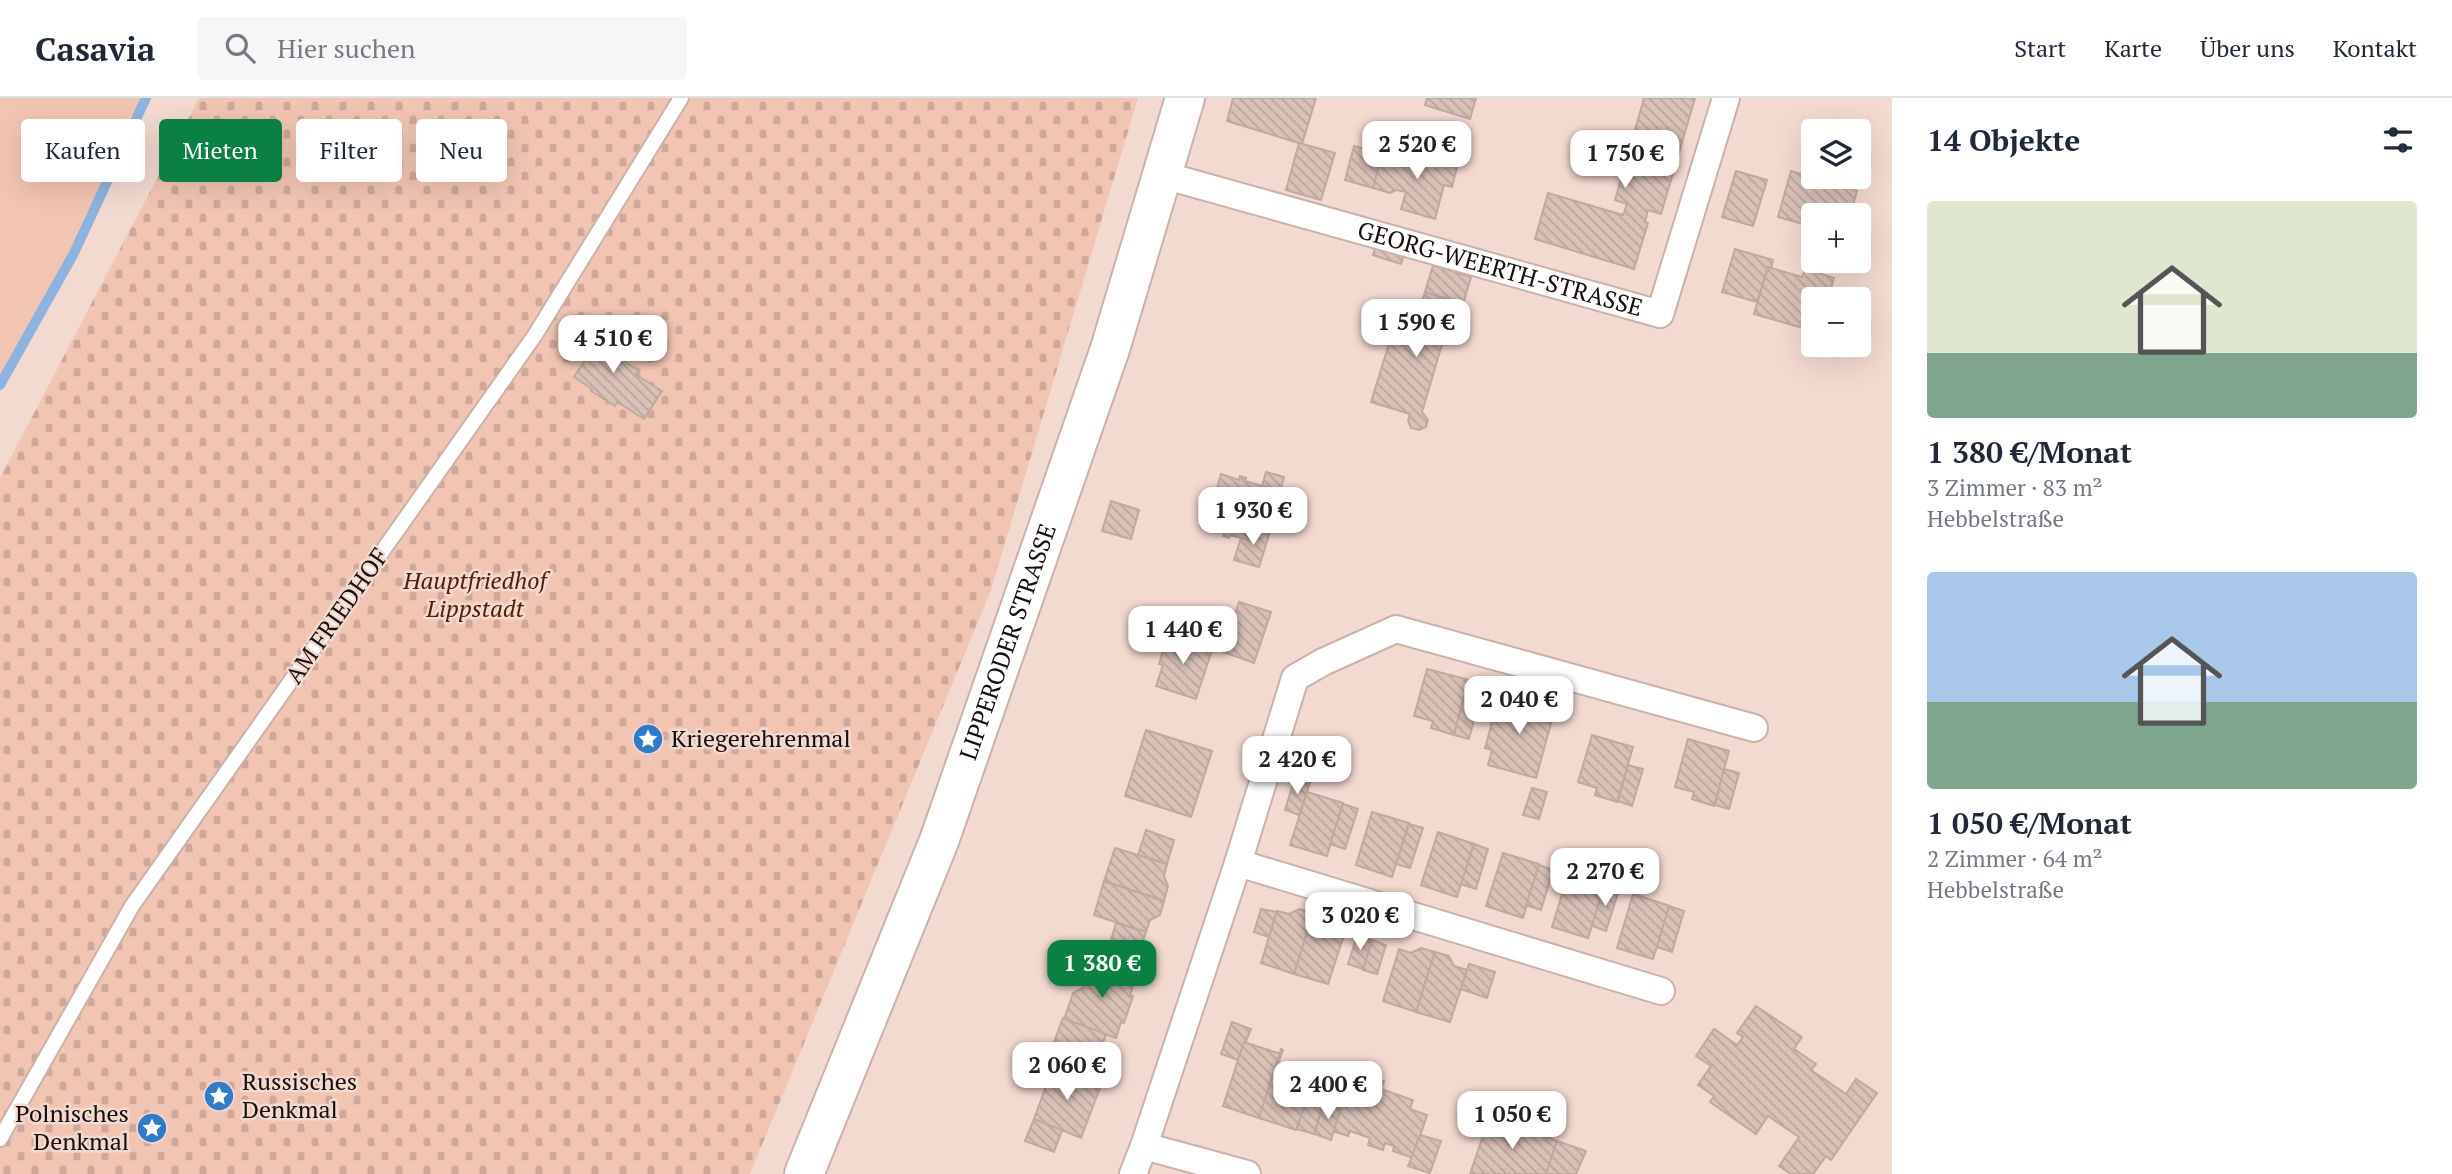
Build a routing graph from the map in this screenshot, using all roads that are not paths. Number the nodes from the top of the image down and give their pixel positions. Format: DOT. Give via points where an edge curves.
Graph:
graph roads {
  1 [pos="681,98"];
  2 [pos="1185,98"];
  3 [pos="1727,98"];
  4 [pos="1163,175"];
  5 [pos="1754,728"];
  6 [pos="1238,863"];
  7 [pos="1661,991"];
  8 [pos="0,1139"];
  9 [pos="1144,1146"];
  10 [pos="804,1174"];
  11 [pos="1133,1174"];
  12 [pos="1247,1174"];
  1 -- 8 [label="lane, AM FRIEDHOF" via="531,341 132,906"];
  2 -- 4 [label="main road, LIPPERODER STRASSE"];
  3 -- 4 [label="street, GEORG-WEERTH-STRASSE" via="1660,314"];
  4 -- 10 [label="main road, LIPPERODER STRASSE" via="1110,349 939,841"];
  5 -- 6 [label="street" via="1396,629 1295,678"];
  6 -- 7 [label="street"];
  6 -- 9 [label="street"];
  9 -- 11 [label="street"];
  9 -- 12 [label="street"];
}
